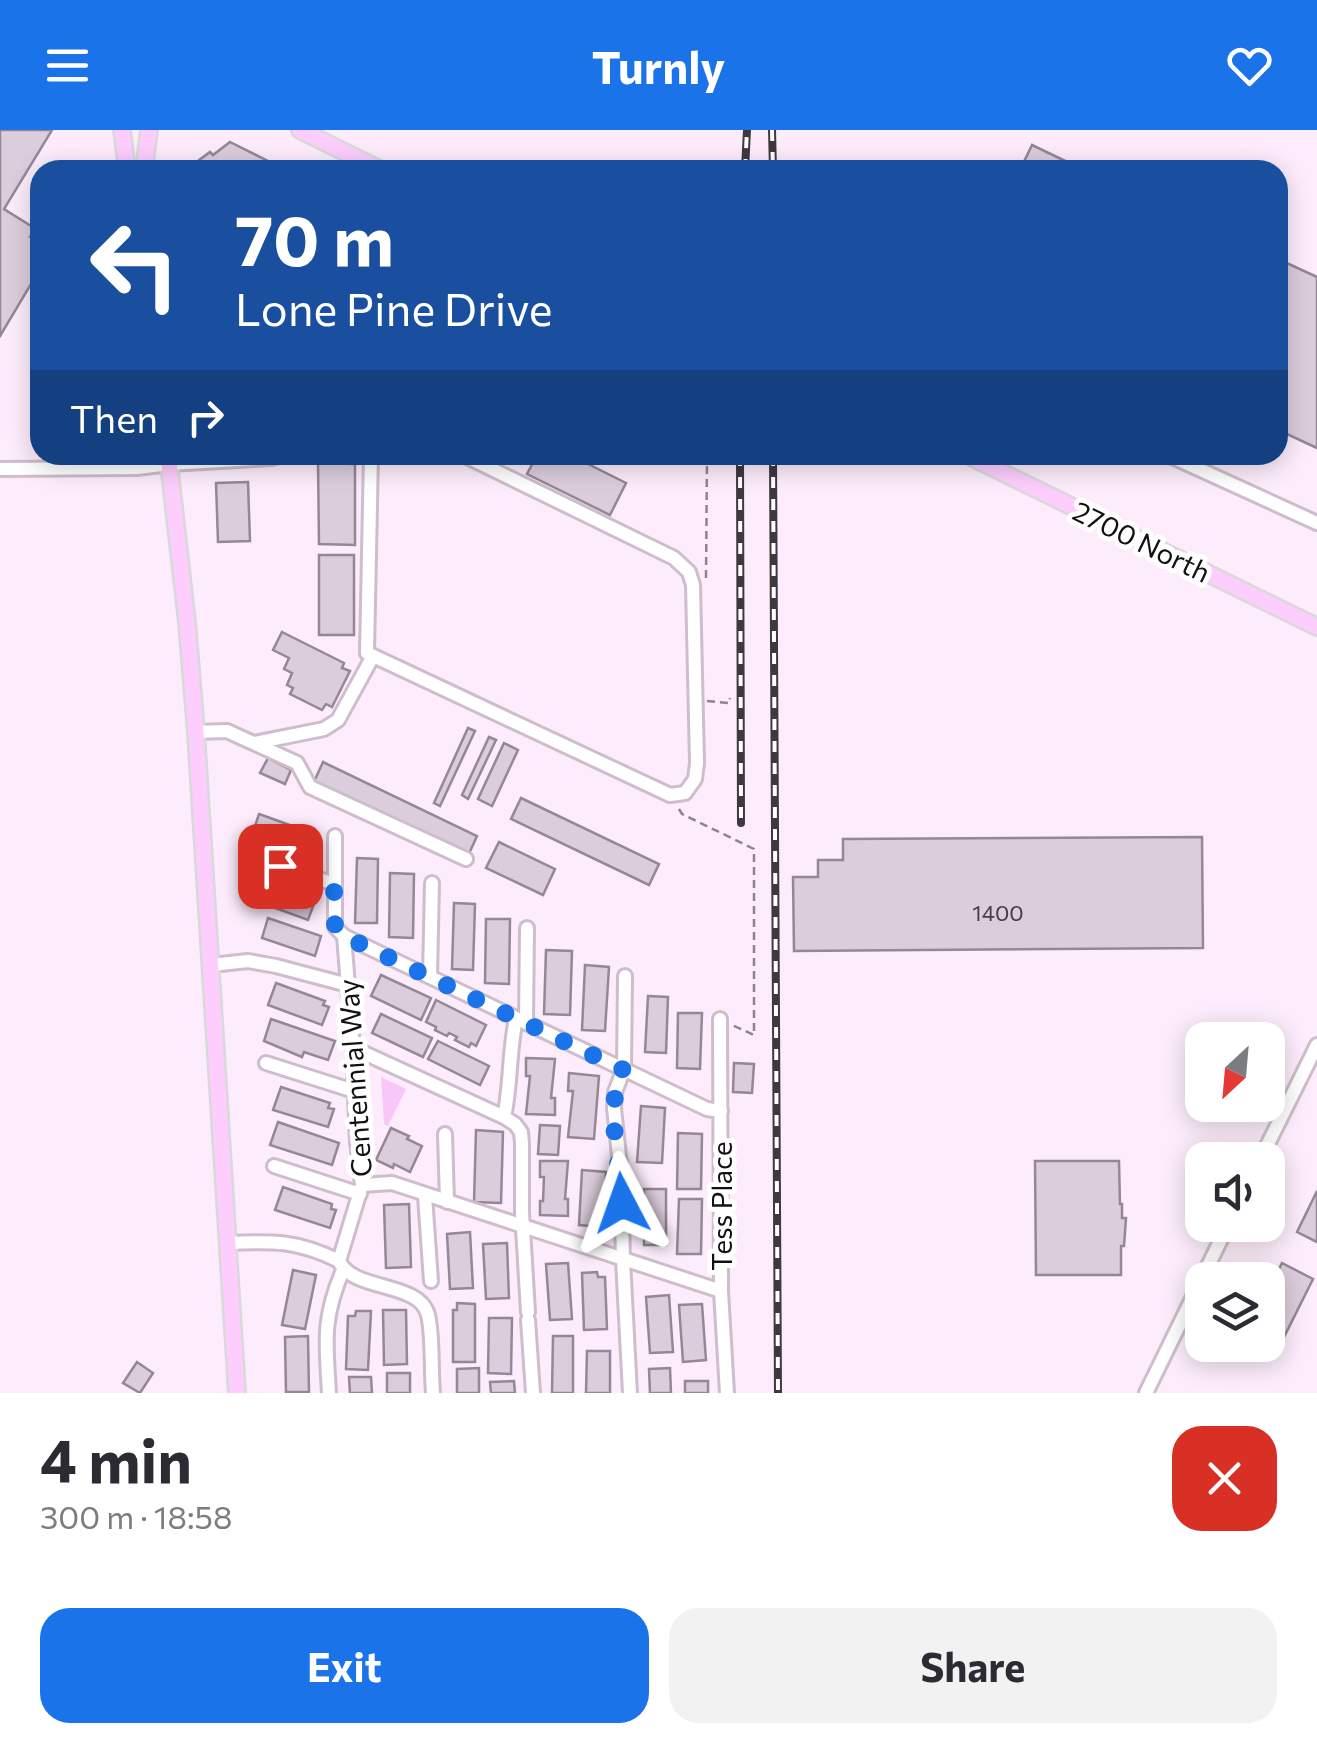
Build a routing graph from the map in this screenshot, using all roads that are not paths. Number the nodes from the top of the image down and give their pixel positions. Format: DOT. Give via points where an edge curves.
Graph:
graph roads {
  1 [pos="122,130"];
  2 [pos="149,130"];
  3 [pos="300,130"];
  4 [pos="126,160"];
  5 [pos="145,160"];
  6 [pos="361,160"];
  7 [pos="147,465"];
  8 [pos="169,465"];
  9 [pos="371,465"];
  10 [pos="483,465"];
  11 [pos="986,465"];
  12 [pos="1190,465"];
  13 [pos="0,469"];
  14 [pos="1317,523"];
  15 [pos="1317,628"];
  16 [pos="373,656"];
  17 [pos="196,732"];
  18 [pos="254,743"];
  19 [pos="334,836"];
  20 [pos="253,857"];
  21 [pos="466,859"];
  22 [pos="432,883"];
  23 [pos="334,884"];
  24 [pos="527,928"];
  25 [pos="344,936"];
  26 [pos="211,965"];
  27 [pos="430,976"];
  28 [pos="625,976"];
  29 [pos="348,985"];
  30 [pos="720,1019"];
  31 [pos="521,1021"];
  32 [pos="1317,1045"];
  33 [pos="353,1048"];
  34 [pos="266,1062"];
  35 [pos="624,1070"];
  36 [pos="354,1091"];
  37 [pos="721,1111"];
  38 [pos="504,1117"];
  39 [pos="445,1134"];
  40 [pos="1269,1142"];
  41 [pos="274,1166"];
  42 [pos="361,1189"];
  43 [pos="425,1196"];
  44 [pos="447,1202"];
  45 [pos="524,1227"];
  46 [pos="1220,1242"];
  47 [pos="228,1244"];
  48 [pos="622,1260"];
  49 [pos="341,1265"];
  50 [pos="431,1282"];
  51 [pos="722,1291"];
  52 [pos="238,1393"];
  53 [pos="329,1393"];
  54 [pos="432,1393"];
  55 [pos="533,1393"];
  56 [pos="630,1393"];
  57 [pos="727,1393"];
  58 [pos="1146,1393"];
  1 -- 4 [label="main road"];
  2 -- 5 [label="main road"];
  3 -- 6 [label="main road"];
  7 -- 13 [label="street"];
  8 -- 17 [label="main road"];
  9 -- 16 [label="street" via="367,654"];
  10 -- 16 [label="street" via="674,558 689,572 694,784 681,795 670,794"];
  11 -- 15 [label="main road, 2700 North"];
  12 -- 14 [label="street"];
  16 -- 18 [label="street" via="338,720"];
  17 -- 18 [label="street" via="227,731"];
  17 -- 26 [label="main road"];
  18 -- 21 [label="street" via="297,763 310,787"];
  19 -- 23 [label="street, Centennial Way"];
  20 -- 23 [label="street"];
  22 -- 27 [label="street"];
  23 -- 25 [label="street, Centennial Way" via="335,927"];
  24 -- 31 [label="street"];
  25 -- 27 [label="street"];
  25 -- 29 [label="street, Centennial Way"];
  26 -- 29 [label="street" via="248,961"];
  26 -- 47 [label="main road"];
  27 -- 31 [label="street"];
  28 -- 35 [label="street"];
  29 -- 33 [label="street, Centennial Way"];
  30 -- 37 [label="street, Tess Place"];
  31 -- 35 [label="street"];
  31 -- 38 [label="street" via="512,1040"];
  32 -- 40 [label="street"];
  33 -- 36 [label="street, Centennial Way"];
  33 -- 38 [label="street"];
  34 -- 36 [label="street"];
  35 -- 37 [label="street"];
  35 -- 48 [label="street" via="614,1108"];
  36 -- 42 [label="street, Centennial Way"];
  37 -- 51 [label="street, Tess Place"];
  38 -- 45 [label="street" via="521,1132"];
  39 -- 44 [label="street"];
  41 -- 42 [label="street"];
  42 -- 43 [label="street" via="392,1183"];
  42 -- 49 [label="street, Centennial Way"];
  43 -- 44 [label="street"];
  43 -- 50 [label="street"];
  44 -- 45 [label="street"];
  45 -- 48 [label="street"];
  45 -- 55 [label="street"];
  46 -- 58 [label="street"];
  47 -- 49 [label="street" via="296,1243"];
  47 -- 52 [label="main road"];
  48 -- 51 [label="street"];
  48 -- 56 [label="street"];
  49 -- 53 [label="street, Centennial Way" via="327,1316"];
  49 -- 54 [label="street" via="418,1298 428,1312"];
  51 -- 57 [label="street, Tess Place"];
}
